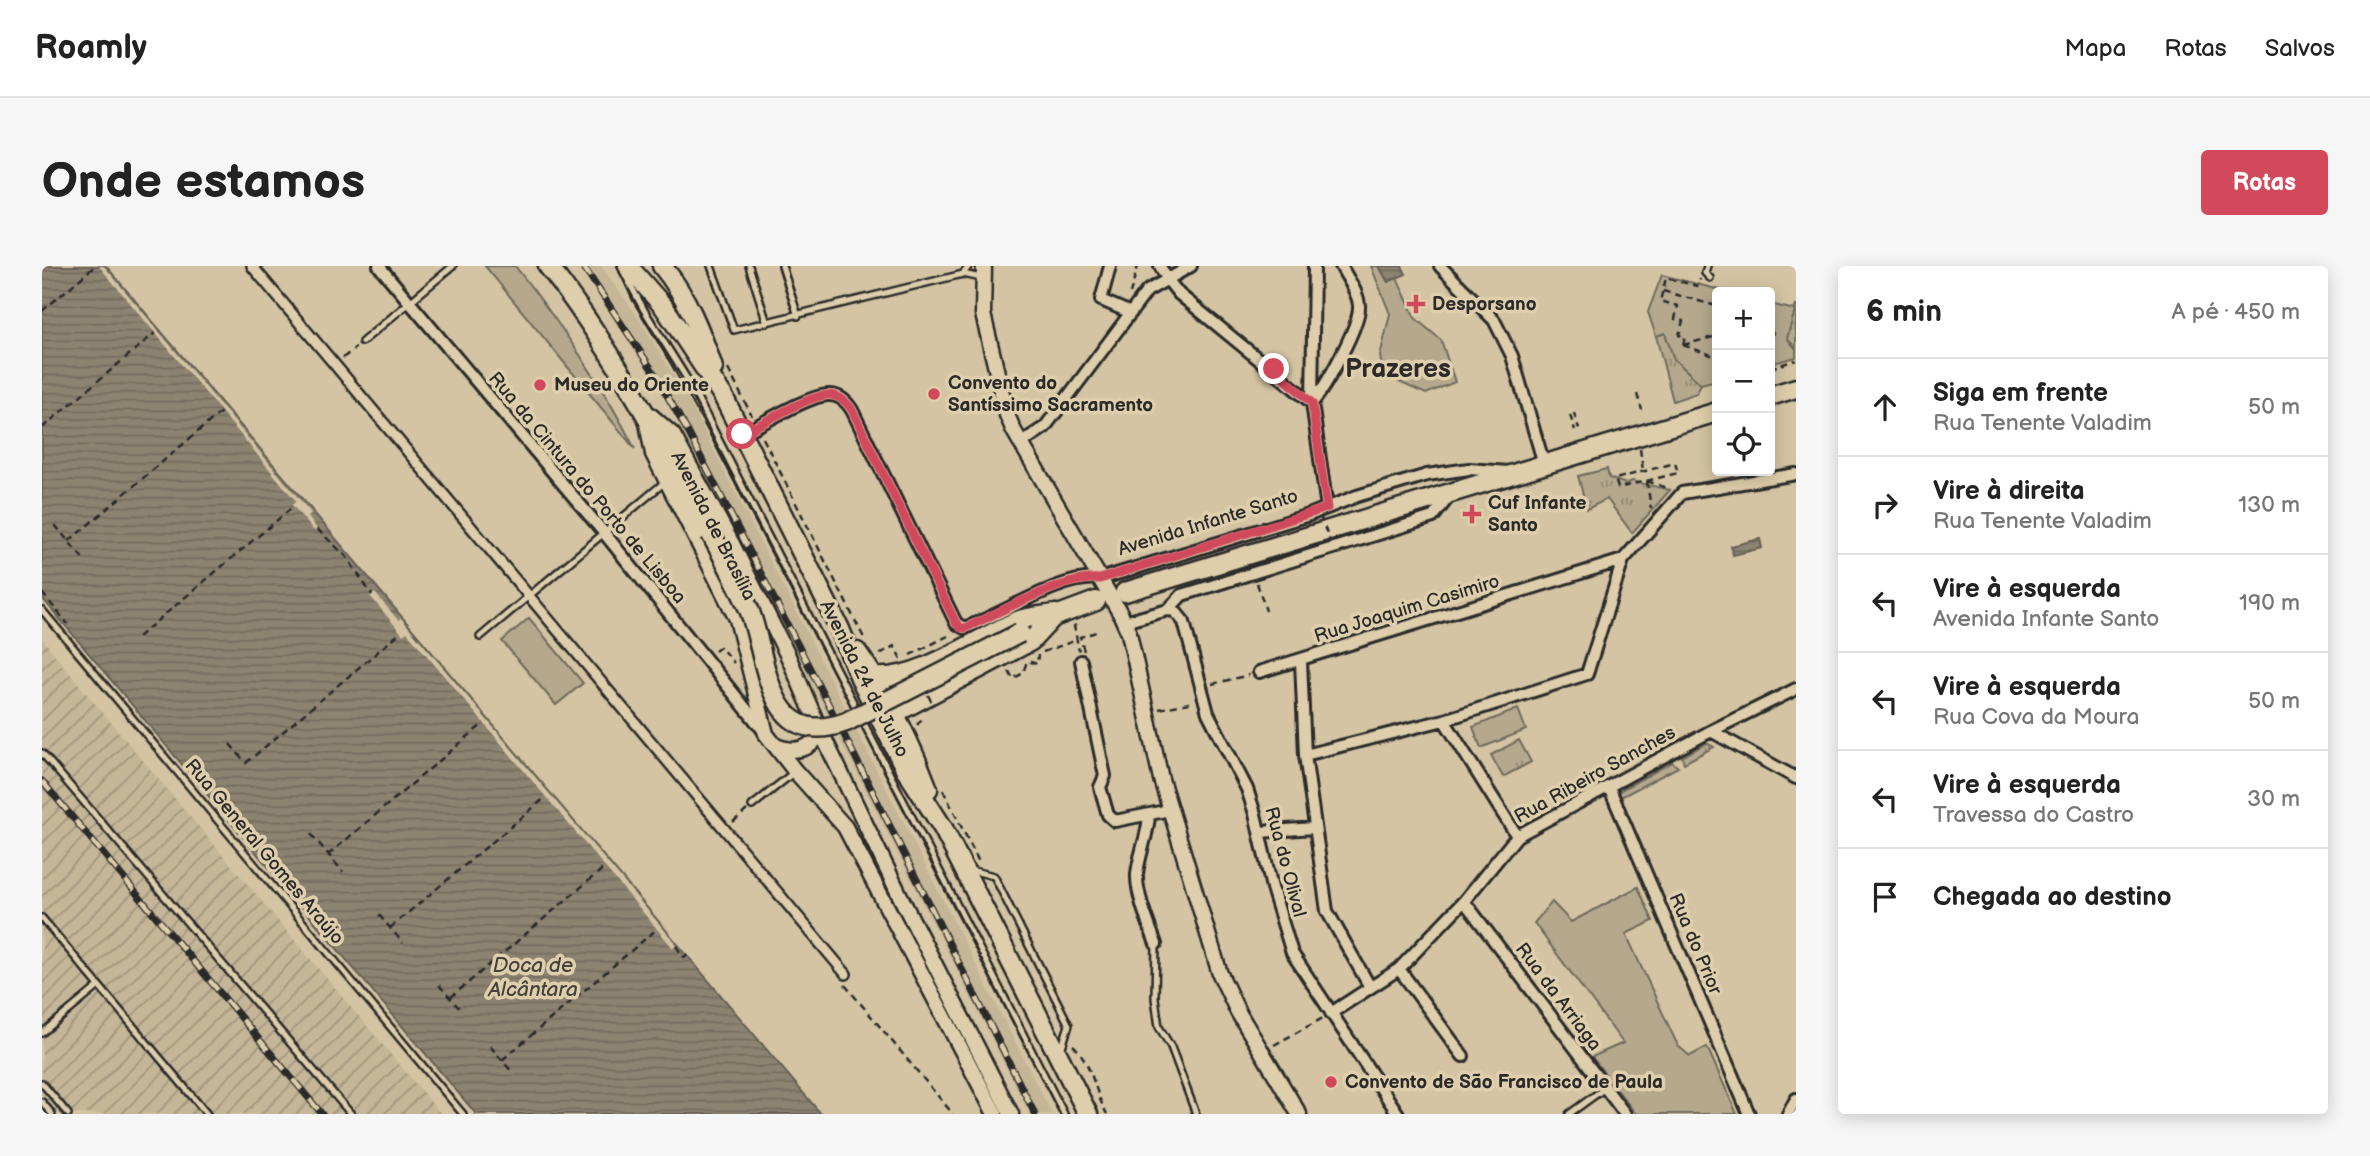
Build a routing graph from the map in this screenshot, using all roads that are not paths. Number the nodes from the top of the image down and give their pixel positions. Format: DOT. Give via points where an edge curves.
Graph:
graph roads {
  1 [pos="252,266"];
  2 [pos="379,266"];
  3 [pos="453,266"];
  4 [pos="548,266"];
  5 [pos="621,266"];
  6 [pos="628,266"];
  7 [pos="662,266"];
  8 [pos="711,266"];
  9 [pos="750,266"];
  10 [pos="782,266"];
  11 [pos="972,266"];
  12 [pos="1110,266"];
  13 [pos="1160,266"];
  14 [pos="1191,266"];
  15 [pos="1314,266"];
  16 [pos="1341,266"];
  17 [pos="1440,266"];
  18 [pos="1707,266"];
  19 [pos="984,272"];
  20 [pos="963,274"];
  21 [pos="1710,278"];
  22 [pos="1167,279"];
  23 [pos="410,303"];
  24 [pos="1128,312"];
  25 [pos="798,316"];
  26 [pos="767,323"];
  27 [pos="362,342"];
  28 [pos="1796,388"];
  29 [pos="1775,394"];
  30 [pos="723,396"];
  31 [pos="1312,403"];
  32 [pos="645,411"];
  33 [pos="1714,413"];
  34 [pos="742,434"];
  35 [pos="1021,443"];
  36 [pos="1544,464"];
  37 [pos="1514,472"];
  38 [pos="1796,474"];
  39 [pos="666,481"];
  40 [pos="1451,493"];
  41 [pos="1324,512"];
  42 [pos="605,534"];
  43 [pos="1623,560"];
  44 [pos="1100,579"];
  45 [pos="1125,592"];
  46 [pos="529,596"];
  47 [pos="1096,601"];
  48 [pos="42,610"];
  49 [pos="1168,610"];
  50 [pos="1055,614"];
  51 [pos="1122,617"];
  52 [pos="480,637"];
  53 [pos="1301,661"];
  54 [pos="1081,662"];
  55 [pos="1259,672"];
  56 [pos="868,679"];
  57 [pos="1796,689"];
  58 [pos="893,714"];
  59 [pos="1444,720"];
  60 [pos="820,730"];
  61 [pos="1711,731"];
  62 [pos="770,740"];
  63 [pos="42,753"];
  64 [pos="1305,755"];
  65 [pos="795,771"];
  66 [pos="1796,778"];
  67 [pos="1609,787"];
  68 [pos="752,806"];
  69 [pos="1170,810"];
  70 [pos="1149,815"];
  71 [pos="943,828"];
  72 [pos="1314,828"];
  73 [pos="1260,832"];
  74 [pos="1517,835"];
  75 [pos="1464,901"];
  76 [pos="904,904"];
  77 [pos="890,911"];
  78 [pos="42,918"];
  79 [pos="1156,944"];
  80 [pos="1399,969"];
  81 [pos="843,976"];
  82 [pos="99,986"];
  83 [pos="1370,987"];
  84 [pos="1331,1013"];
  85 [pos="43,1029"];
  86 [pos="1463,1056"];
  87 [pos="42,1083"];
  88 [pos="1605,1088"];
  89 [pos="1796,1099"];
  90 [pos="42,1102"];
  91 [pos="996,1104"];
  92 [pos="52,1114"];
  93 [pos="68,1114"];
  94 [pos="207,1114"];
  95 [pos="351,1114"];
  96 [pos="463,1114"];
  97 [pos="1011,1114"];
  98 [pos="1064,1114"];
  99 [pos="1088,1114"];
  100 [pos="1196,1114"];
  101 [pos="1298,1114"];
  102 [pos="1398,1114"];
  103 [pos="1569,1114"];
  104 [pos="1625,1114"];
  105 [pos="1749,1114"];
  106 [pos="1788,1114"];
  1 -- 46 [label="street"];
  2 -- 23 [label="street, Rua da Cintura do Porto de Lisboa"];
  3 -- 23 [label="lane"];
  4 -- 32 [label="main road, Avenida de Brasília"];
  5 -- 98 [label="lane, Avenida 24 de Julho" via="689,383"];
  6 -- 30 [label="main road, Avenida 24 de Julho" via="664,307"];
  7 -- 30 [label="main road, Avenida 24 de Julho" via="700,330"];
  8 -- 26 [label="lane" via="734,330"];
  9 -- 26 [label="lane"];
  10 -- 25 [label="lane"];
  11 -- 19 [label="street"];
  11 -- 20 [label="lane"];
  12 -- 24 [label="street" via="1101,300"];
  13 -- 22 [label="street"];
  14 -- 22 [label="street"];
  15 -- 31 [label="street"];
  16 -- 31 [label="street" via="1357,296 1359,312 1324,390"];
  17 -- 36 [label="street" via="1494,320 1512,356"];
  18 -- 21 [label="lane" via="1704,273"];
  19 -- 20 [label="lane"];
  19 -- 35 [label="street" via="984,314 1003,399"];
  20 -- 25 [label="lane"];
  22 -- 24 [label="street" via="1147,290"];
  22 -- 31 [label="street"];
  23 -- 27 [label="lane"];
  23 -- 42 [label="street, Rua da Cintura do Porto de Lisboa"];
  24 -- 35 [label="street" via="1045,427"];
  25 -- 26 [label="lane"];
  28 -- 29 [label="main road"];
  30 -- 34 [label="main road, Avenida 24 de Julho"];
  31 -- 41 [label="street"];
  32 -- 39 [label="street, Avenida de Brasília" via="653,454"];
  32 -- 50 [label="main road, bridge" via="750,612 776,702 801,724 824,727 846,722"];
  32 -- 60 [label="street, Avenida de Brasília" via="673,435 788,656"];
  33 -- 36 [label="main road, Avenida Infante Santo"];
  34 -- 44 [label="street, Avenida Infante Santo" via="821,395 843,399 961,628 1086,577"];
  34 -- 56 [label="main road, Avenida 24 de Julho"];
  35 -- 44 [label="street"];
  36 -- 37 [label="main road, Avenida Infante Santo"];
  37 -- 40 [label="main road, Avenida Infante Santo"];
  37 -- 41 [label="street, Avenida Infante Santo" via="1446,470 1357,496"];
  38 -- 43 [label="street" via="1682,493"];
  39 -- 42 [label="lane"];
  39 -- 62 [label="street, Avenida de Brasília" via="737,619"];
  40 -- 45 [label="main road, Avenida Infante Santo"];
  40 -- 49 [label="street, Avenida Infante Santo" via="1433,517 1182,595"];
  41 -- 44 [label="street, Avenida Infante Santo"];
  42 -- 46 [label="lane"];
  42 -- 62 [label="street, Rua da Cintura do Porto de Lisboa"];
  43 -- 53 [label="street, Rua Joaquim Casimiro"];
  43 -- 59 [label="street" via="1587,674"];
  44 -- 51 [label="street"];
  46 -- 52 [label="lane"];
  46 -- 81 [label="street"];
  47 -- 50 [label="main road"];
  48 -- 96 [label="lane, Rua General Gomes Araújo"];
  49 -- 51 [label="street, Avenida Infante Santo"];
  49 -- 73 [label="street, Rua do Olival" via="1184,622 1204,700 1247,789"];
  50 -- 56 [label="main road" via="1020,619 902,676"];
  50 -- 58 [label="main road" via="1031,641"];
  51 -- 69 [label="street" via="1134,650"];
  53 -- 55 [label="street, Rua Joaquim Casimiro"];
  53 -- 64 [label="street"];
  54 -- 70 [label="street" via="1105,776 1100,787 1108,815 1115,821"];
  56 -- 58 [label="main road, Avenida 24 de Julho"];
  56 -- 71 [label="main road, Avenida 24 de Julho" via="906,770"];
  57 -- 61 [label="street, Rua Ribeiro Sanches"];
  58 -- 71 [label="main road, Avenida 24 de Julho"];
  59 -- 64 [label="street"];
  59 -- 74 [label="street"];
  60 -- 62 [label="street" via="803,749 787,750"];
  60 -- 76 [label="street, Avenida de Brasília"];
  61 -- 66 [label="street"];
  61 -- 67 [label="street, Rua Ribeiro Sanches"];
  62 -- 65 [label="street, Avenida de Brasília"];
  63 -- 95 [label="lane"];
  64 -- 72 [label="street"];
  65 -- 68 [label="lane"];
  65 -- 77 [label="street, Avenida de Brasília" via="845,827"];
  67 -- 74 [label="street, Rua Ribeiro Sanches"];
  67 -- 105 [label="street, Rua do Prior"];
  69 -- 70 [label="street"];
  69 -- 101 [label="street" via="1226,987"];
  70 -- 79 [label="street" via="1137,876"];
  71 -- 99 [label="main road, Avenida 24 de Julho"];
  72 -- 73 [label="street"];
  72 -- 83 [label="street" via="1327,911"];
  73 -- 84 [label="street, Rua do Olival" via="1292,953"];
  74 -- 75 [label="street, Rua Ribeiro Sanches"];
  75 -- 80 [label="street, Rua Ribeiro Sanches"];
  75 -- 88 [label="street, Rua da Arriaga"];
  76 -- 77 [label="street"];
  76 -- 91 [label="street, Avenida de Brasília"];
  77 -- 91 [label="street, Avenida de Brasília"];
  78 -- 82 [label="lane"];
  79 -- 100 [label="lane" via="1154,998 1159,1027"];
  80 -- 83 [label="street, Rua Ribeiro Sanches"];
  80 -- 86 [label="street"];
  82 -- 85 [label="lane"];
  82 -- 94 [label="lane"];
  83 -- 84 [label="street, Rua Ribeiro Sanches"];
  84 -- 102 [label="street, Rua do Olival"];
  87 -- 93 [label="lane"];
  88 -- 103 [label="lane"];
  88 -- 104 [label="street, Rua da Arriaga"];
  89 -- 106 [label="street"];
  90 -- 92 [label="lane"];
  91 -- 97 [label="street, Avenida de Brasília"];
}
